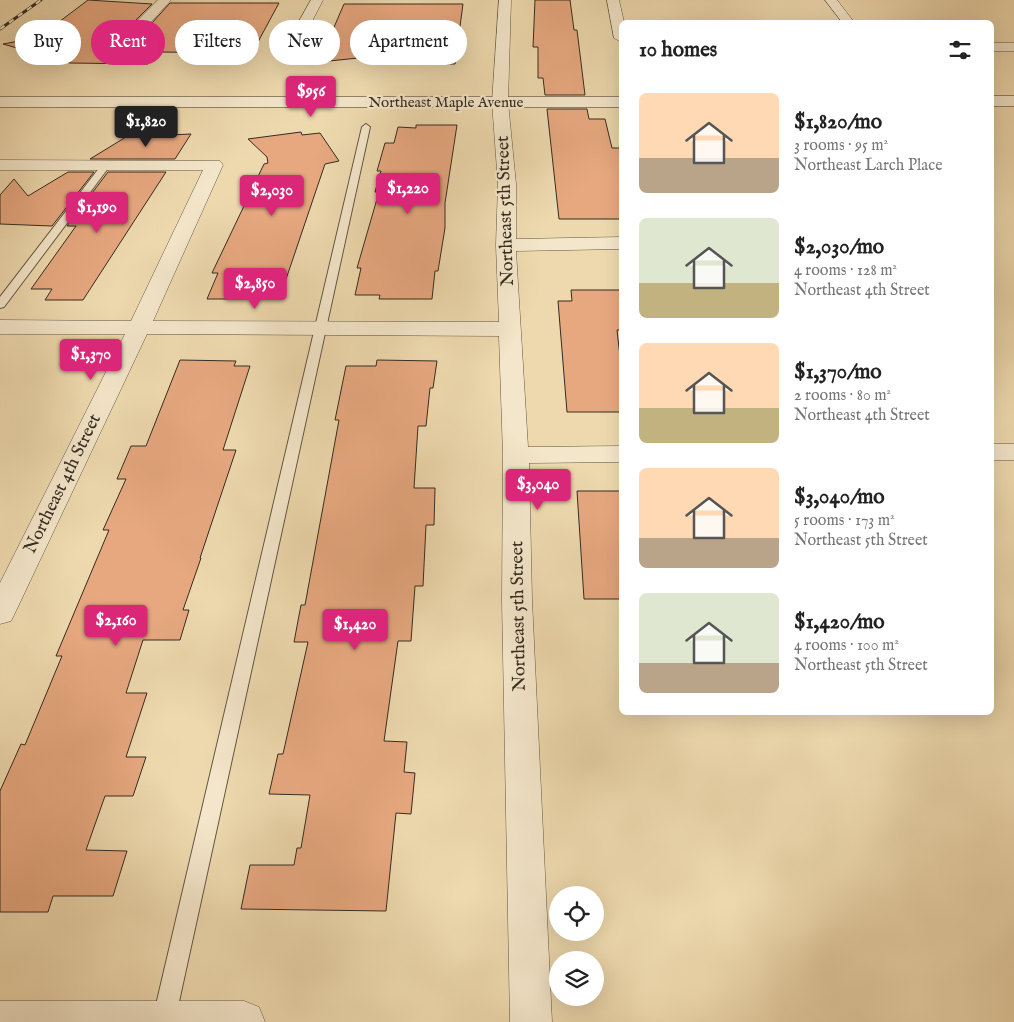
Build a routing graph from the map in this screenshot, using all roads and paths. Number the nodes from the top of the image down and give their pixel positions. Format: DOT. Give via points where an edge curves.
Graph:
graph roads {
  1 [pos="165,0"];
  2 [pos="317,0"];
  3 [pos="505,0"];
  4 [pos="613,0"];
  5 [pos="831,0"];
  6 [pos="146,20"];
  7 [pos="306,20"];
  8 [pos="846,20"];
  9 [pos="619,28"];
  10 [pos="994,46"];
  11 [pos="1014,47"];
  12 [pos="994,101"];
  13 [pos="1014,101"];
  14 [pos="0,102"];
  15 [pos="500,102"];
  16 [pos="619,102"];
  17 [pos="366,126"];
  18 [pos="106,164"];
  19 [pos="0,165"];
  20 [pos="619,243"];
  21 [pos="506,245"];
  22 [pos="0,305"];
  23 [pos="0,327"];
  24 [pos="139,328"];
  25 [pos="320,328"];
  26 [pos="510,329"];
  27 [pos="994,452"];
  28 [pos="1014,452"];
  29 [pos="619,454"];
  30 [pos="516,455"];
  31 [pos="0,613"];
  32 [pos="162,1021"];
  33 [pos="0,1022"];
  34 [pos="244,1022"];
  35 [pos="531,1022"];
  1 -- 6 [label="street"];
  2 -- 7 [label="street"];
  3 -- 15 [label="street, Northeast 5th Street"];
  4 -- 9 [label="street"];
  5 -- 8 [label="street"];
  10 -- 11 [label="street"];
  12 -- 13 [label="street"];
  14 -- 15 [label="street, Northeast Maple Avenue"];
  15 -- 16 [label="street, Northeast Maple Avenue"];
  15 -- 21 [label="street, Northeast 5th Street" via="507,184"];
  17 -- 25 [label="lane"];
  18 -- 19 [label="street"];
  18 -- 22 [label="lane"];
  18 -- 24 [label="street, Northeast 4th Street" via="214,164"];
  20 -- 21 [label="street"];
  21 -- 26 [label="street, Northeast 5th Street"];
  23 -- 24 [label="street"];
  24 -- 25 [label="street"];
  24 -- 31 [label="street, Northeast 4th Street"];
  25 -- 26 [label="street"];
  25 -- 32 [label="lane"];
  26 -- 30 [label="street, Northeast 5th Street"];
  27 -- 28 [label="street"];
  29 -- 30 [label="street"];
  30 -- 35 [label="street, Northeast 5th Street"];
  32 -- 33 [label="street"];
  32 -- 34 [label="street"];
}
